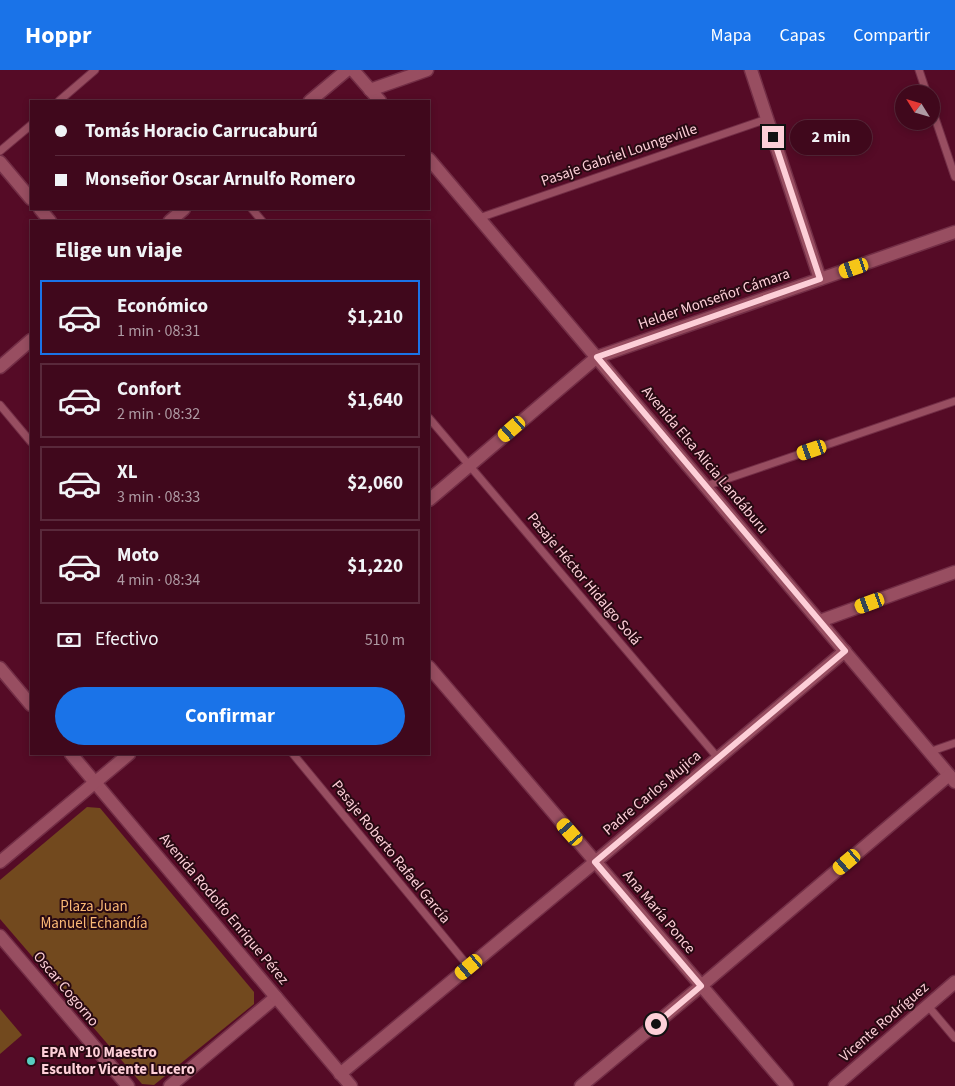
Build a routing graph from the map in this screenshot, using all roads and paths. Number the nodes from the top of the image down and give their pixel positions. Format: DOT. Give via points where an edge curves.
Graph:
graph roads {
  1 [pos="95,70"];
  2 [pos="347,70"];
  3 [pos="353,70"];
  4 [pos="427,70"];
  5 [pos="751,70"];
  6 [pos="919,70"];
  7 [pos="924,85"];
  8 [pos="370,90"];
  9 [pos="60,100"];
  10 [pos="311,100"];
  11 [pos="379,100"];
  12 [pos="768,119"];
  13 [pos="30,126"];
  14 [pos="939,130"];
  15 [pos="0,151"];
  16 [pos="430,160"];
  17 [pos="0,162"];
  18 [pos="955,177"];
  19 [pos="30,197"];
  20 [pos="41,210"];
  21 [pos="183,210"];
  22 [pos="253,210"];
  23 [pos="479,218"];
  24 [pos="49,220"];
  25 [pos="171,220"];
  26 [pos="261,220"];
  27 [pos="955,232"];
  28 [pos="820,279"];
  29 [pos="30,341"];
  30 [pos="597,357"];
  31 [pos="0,366"];
  32 [pos="955,402"];
  33 [pos="0,405"];
  34 [pos="430,419"];
  35 [pos="30,441"];
  36 [pos="469,465"];
  37 [pos="706,486"];
  38 [pos="430,499"];
  39 [pos="955,572"];
  40 [pos="820,621"];
  41 [pos="845,651"];
  42 [pos="0,668"];
  43 [pos="430,668"];
  44 [pos="30,704"];
  45 [pos="955,743"];
  46 [pos="929,752"];
  47 [pos="72,755"];
  48 [pos="127,755"];
  49 [pos="294,755"];
  50 [pos="718,758"];
  51 [pos="952,779"];
  52 [pos="95,782"];
  53 [pos="0,862"];
  54 [pos="595,862"];
  55 [pos="0,936"];
  56 [pos="469,967"];
  57 [pos="955,982"];
  58 [pos="701,986"];
  59 [pos="276,997"];
  60 [pos="928,1006"];
  61 [pos="955,1038"];
  62 [pos="340,1074"];
  63 [pos="128,1086"];
  64 [pos="170,1086"];
  65 [pos="351,1086"];
  66 [pos="580,1086"];
  67 [pos="787,1086"];
  68 [pos="835,1086"];
  1 -- 9 [label="lane"];
  2 -- 10 [label="street"];
  3 -- 8 [label="street"];
  4 -- 8 [label="street"];
  5 -- 12 [label="street"];
  6 -- 7 [label="lane"];
  8 -- 11 [label="street"];
  12 -- 23 [label="lane, Pasaje Gabriel Loungeville"];
  12 -- 28 [label="street"];
  13 -- 15 [label="lane"];
  14 -- 18 [label="lane"];
  16 -- 23 [label="street, Avenida Elsa Alicia Landáburu"];
  17 -- 19 [label="street"];
  20 -- 24 [label="street"];
  21 -- 25 [label="street"];
  22 -- 26 [label="lane"];
  23 -- 30 [label="street, Avenida Elsa Alicia Landáburu"];
  27 -- 28 [label="street, Helder Monseñor Cámara"];
  28 -- 30 [label="street, Helder Monseñor Cámara"];
  29 -- 31 [label="street"];
  30 -- 36 [label="street"];
  30 -- 37 [label="street, Avenida Elsa Alicia Landáburu"];
  32 -- 37 [label="lane"];
  33 -- 35 [label="lane"];
  34 -- 36 [label="lane, Pasaje Héctor Hidalgo Solá"];
  36 -- 38 [label="street"];
  36 -- 50 [label="lane, Pasaje Héctor Hidalgo Solá"];
  37 -- 40 [label="street, Avenida Elsa Alicia Landáburu"];
  39 -- 40 [label="street"];
  40 -- 41 [label="street, Avenida Elsa Alicia Landáburu"];
  41 -- 46 [label="street, Avenida Elsa Alicia Landáburu"];
  41 -- 50 [label="street, Padre Carlos Mujica"];
  42 -- 44 [label="street"];
  43 -- 54 [label="street, Ana María Ponce"];
  45 -- 46 [label="lane"];
  46 -- 51 [label="street, Avenida Elsa Alicia Landáburu"];
  47 -- 52 [label="street, Avenida Rodolfo Enrique Pérez"];
  48 -- 52 [label="street"];
  49 -- 56 [label="lane, Pasaje Roberto Rafael García"];
  50 -- 54 [label="street, Padre Carlos Mujica"];
  51 -- 58 [label="street"];
  52 -- 53 [label="street"];
  52 -- 59 [label="street, Avenida Rodolfo Enrique Pérez"];
  54 -- 56 [label="street, Padre Carlos Mujica"];
  54 -- 58 [label="street, Ana María Ponce"];
  55 -- 63 [label="street, Oscar Cogorno"];
  56 -- 62 [label="street, Padre Carlos Mujica"];
  57 -- 60 [label="street, Vicente Rodríguez"];
  58 -- 66 [label="street"];
  58 -- 67 [label="street, Ana María Ponce"];
  59 -- 62 [label="street, Avenida Rodolfo Enrique Pérez"];
  59 -- 64 [label="street"];
  60 -- 61 [label="lane"];
  60 -- 68 [label="street, Vicente Rodríguez"];
  62 -- 65 [label="street, Avenida Rodolfo Enrique Pérez"];
}
